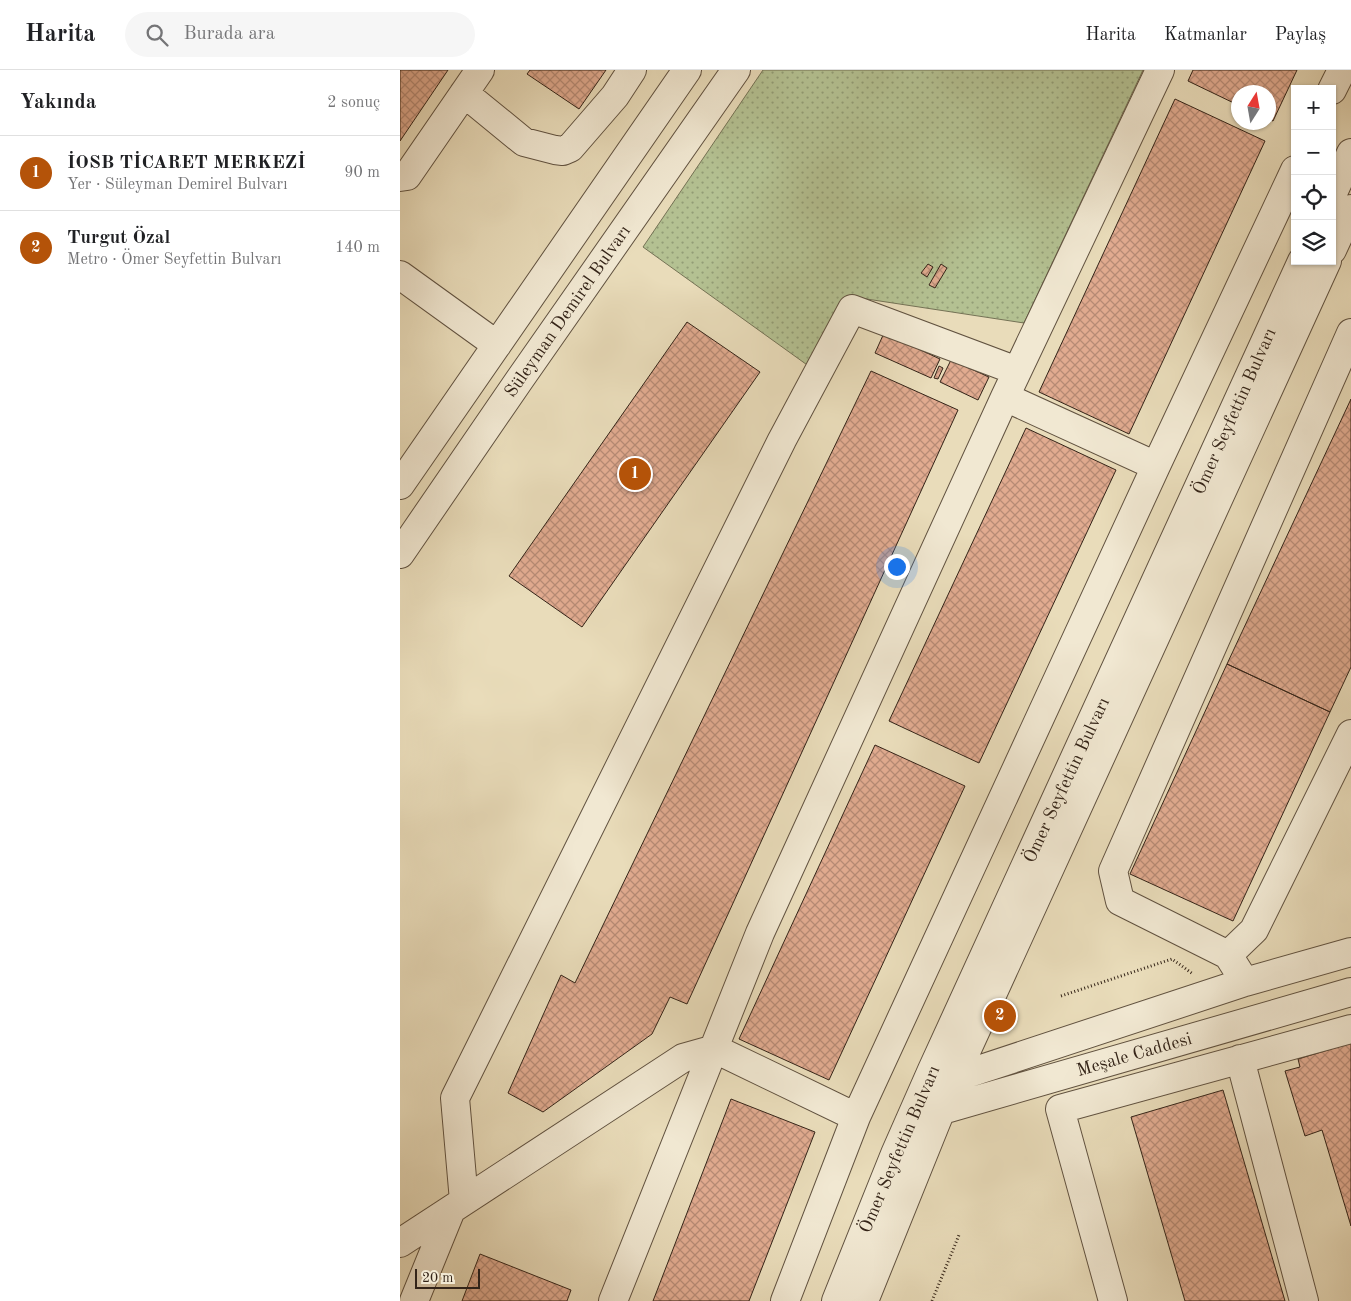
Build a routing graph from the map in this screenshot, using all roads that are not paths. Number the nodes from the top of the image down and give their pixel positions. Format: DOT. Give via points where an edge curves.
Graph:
graph roads {
  1 [pos="480,70"];
  2 [pos="632,70"];
  3 [pos="687,70"];
  4 [pos="736,70"];
  5 [pos="1160,70"];
  6 [pos="1342,70"];
  7 [pos="1334,85"];
  8 [pos="464,93"];
  9 [pos="1351,153"];
  10 [pos="1293,175"];
  11 [pos="400,177"];
  12 [pos="1336,186"];
  13 [pos="1351,209"];
  14 [pos="1336,241"];
  15 [pos="1300,265"];
  16 [pos="1325,265"];
  17 [pos="400,275"];
  18 [pos="1351,333"];
  19 [pos="497,345"];
  20 [pos="1017,371"];
  21 [pos="1005,397"];
  22 [pos="1156,466"];
  23 [pos="400,485"];
  24 [pos="400,554"];
  25 [pos="1351,734"];
  26 [pos="1351,952"];
  27 [pos="1228,955"];
  28 [pos="1245,982"];
  29 [pos="1351,992"];
  30 [pos="1351,1029"];
  31 [pos="715,1049"];
  32 [pos="1240,1059"];
  33 [pos="943,1074"];
  34 [pos="929,1107"];
  35 [pos="856,1117"];
  36 [pos="457,1206"];
  37 [pos="400,1243"];
  38 [pos="414,1301"];
  39 [pos="613,1301"];
  40 [pos="785,1301"];
  41 [pos="836,1301"];
  42 [pos="864,1301"];
  43 [pos="1113,1301"];
  44 [pos="1304,1301"];
  1 -- 8 [label="street"];
  2 -- 8 [label="street" via="615,96 570,148 563,150 524,142"];
  3 -- 19 [label="street"];
  4 -- 24 [label="street, Süleyman Demirel Bulvarı"];
  5 -- 20 [label="street"];
  6 -- 7 [label="street"];
  8 -- 11 [label="street" via="407,176"];
  9 -- 12 [label="street"];
  10 -- 22 [label="street"];
  13 -- 14 [label="street"];
  15 -- 33 [label="street, Ömer Seyfettin Bulvarı"];
  16 -- 33 [label="street, Ömer Seyfettin Bulvarı"];
  17 -- 19 [label="street"];
  18 -- 27 [label="street" via="1114,871 1120,901"];
  19 -- 23 [label="street"];
  20 -- 21 [label="street"];
  20 -- 36 [label="street" via="852,309 778,448 455,1098"];
  21 -- 22 [label="street"];
  21 -- 31 [label="street" via="760,933"];
  22 -- 35 [label="street"];
  25 -- 27 [label="street" via="1254,930"];
  26 -- 28 [label="street, Meşale Caddesi"];
  27 -- 28 [label="street"];
  28 -- 33 [label="street, Meşale Caddesi"];
  29 -- 34 [label="street, Meşale Caddesi"];
  30 -- 32 [label="street"];
  31 -- 35 [label="street"];
  31 -- 36 [label="street" via="683,1058"];
  31 -- 39 [label="street"];
  32 -- 43 [label="street" via="1060,1109"];
  32 -- 44 [label="street"];
  33 -- 34 [label="street, Ömer Seyfettin Bulvarı"];
  34 -- 41 [label="street, Ömer Seyfettin Bulvarı"];
  34 -- 42 [label="street, Ömer Seyfettin Bulvarı"];
  35 -- 40 [label="street"];
  36 -- 37 [label="street"];
  36 -- 38 [label="street"];
}
